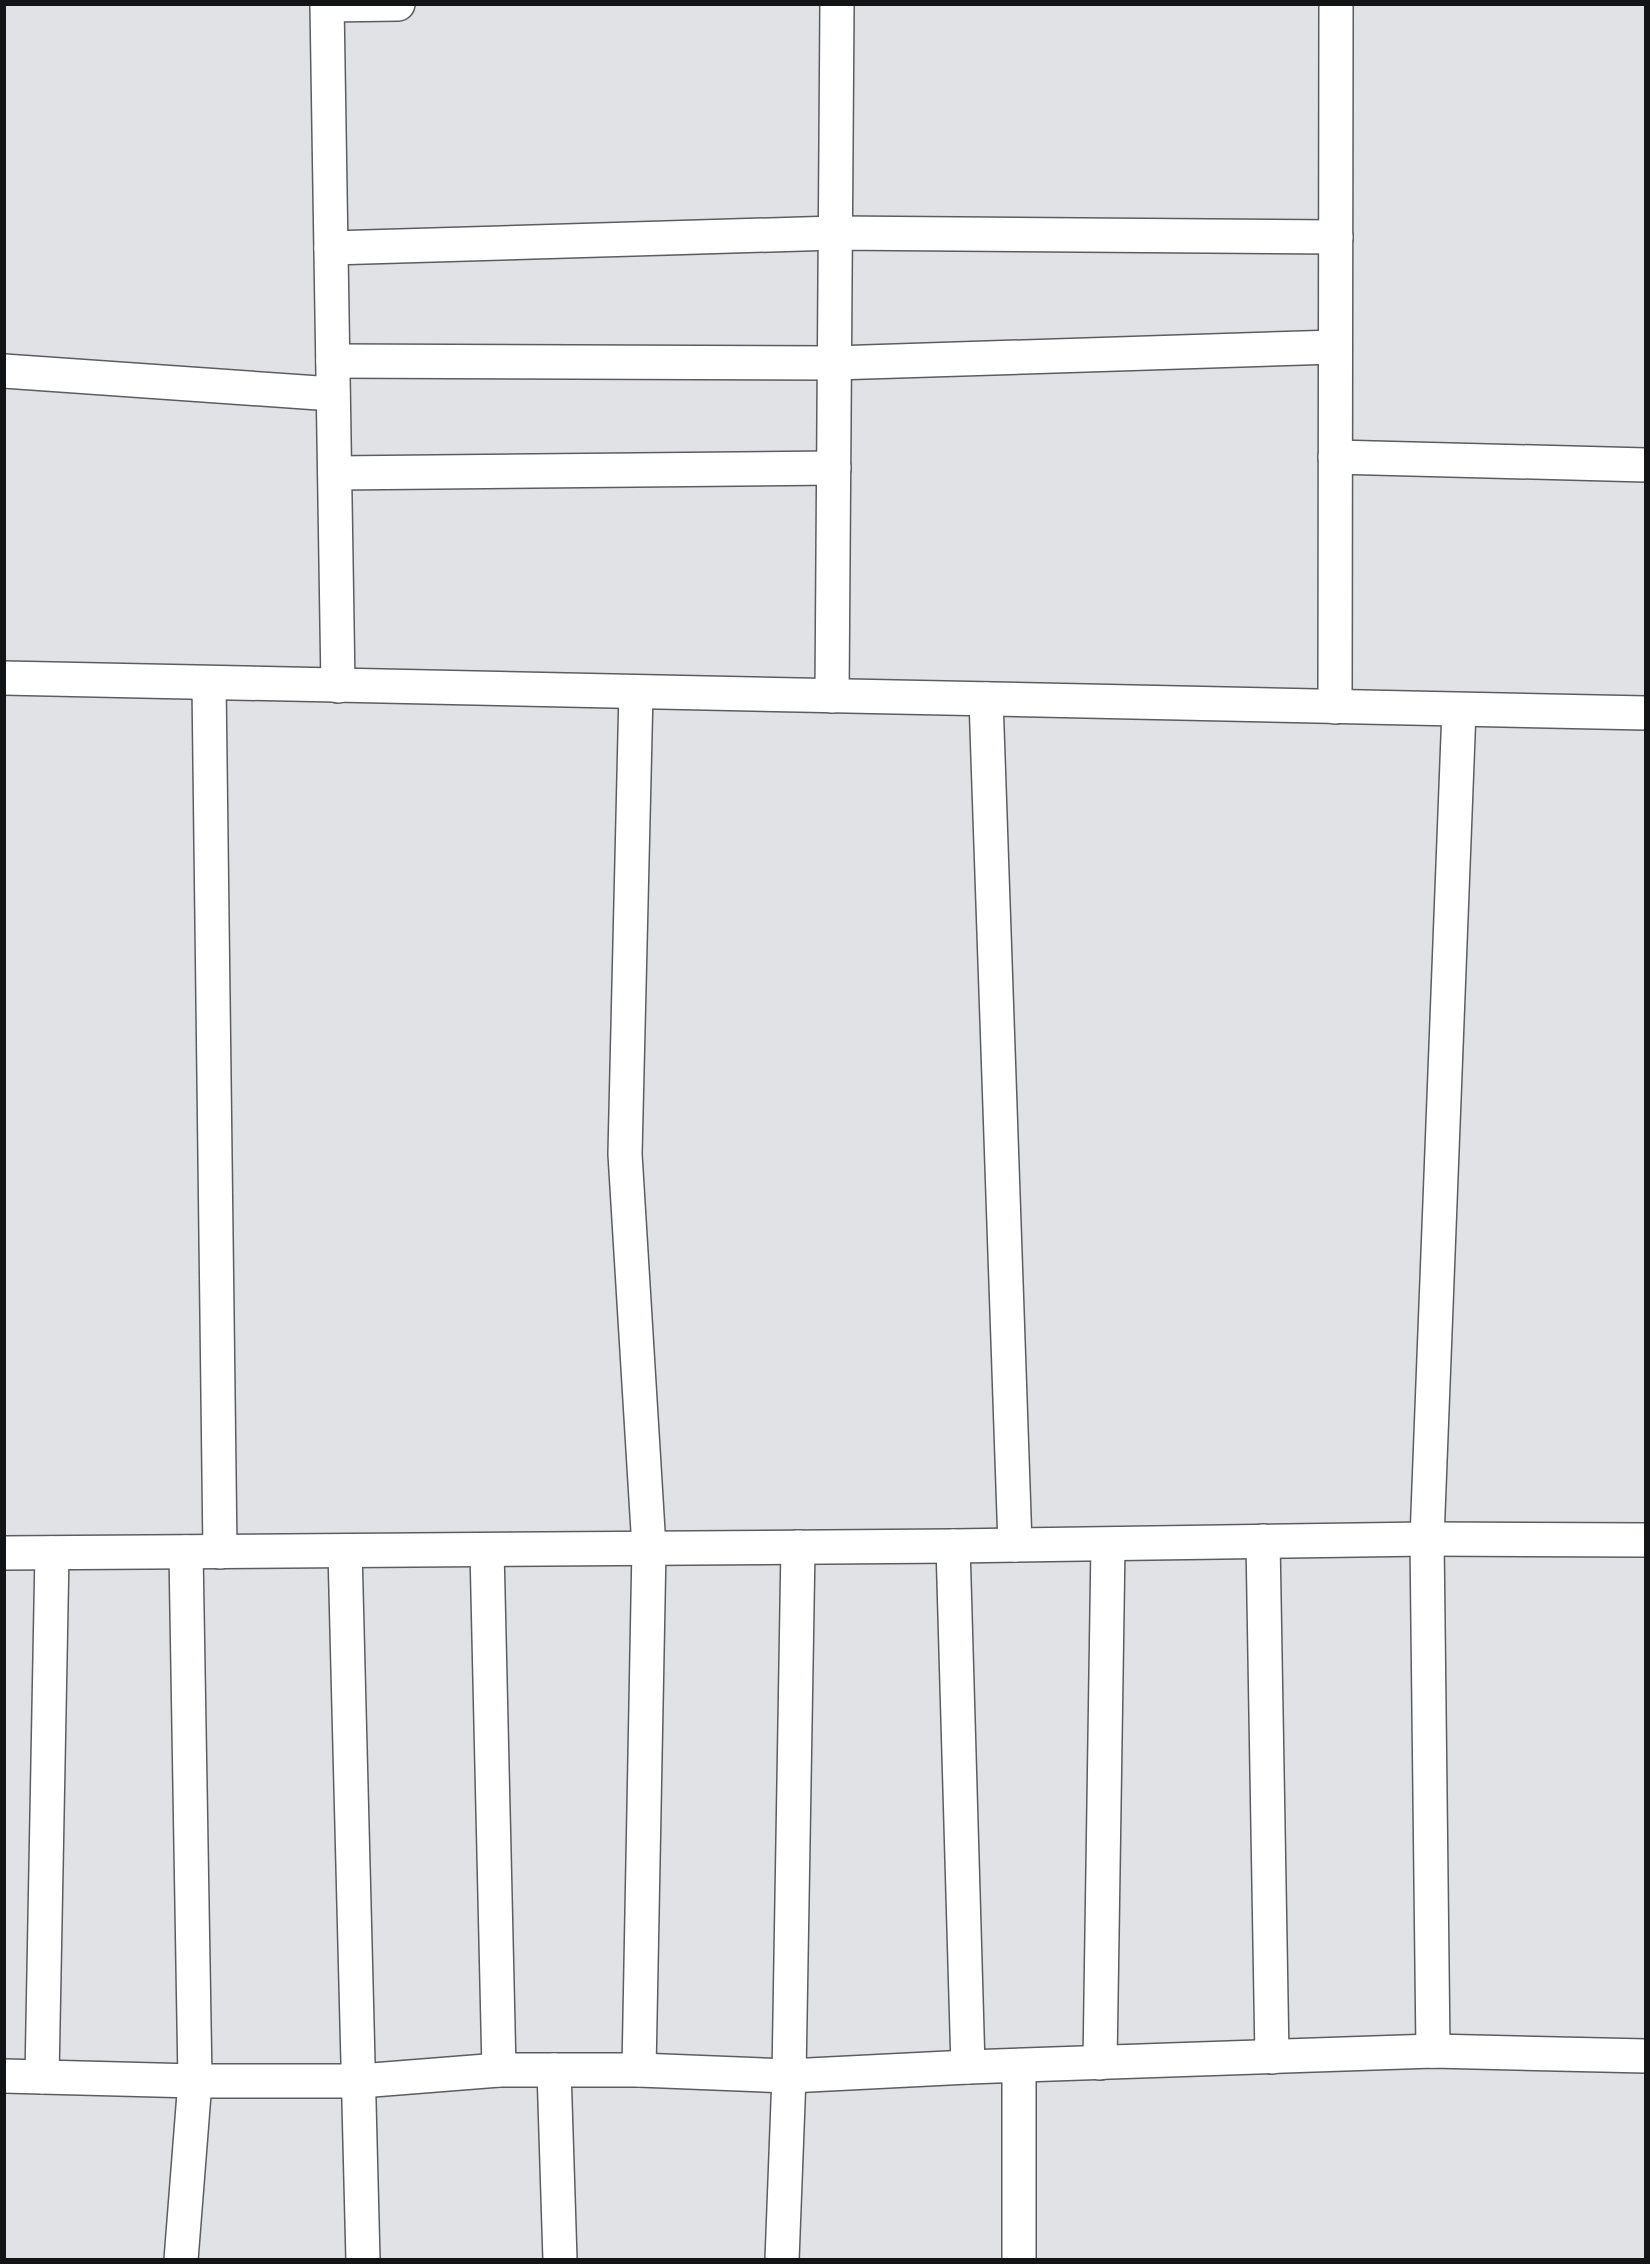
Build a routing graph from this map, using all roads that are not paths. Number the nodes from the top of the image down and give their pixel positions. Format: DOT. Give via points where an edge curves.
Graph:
graph roads {
  1 [pos="398,4"];
  2 [pos="837,4"];
  3 [pos="1336,4"];
  4 [pos="327,5"];
  5 [pos="836,233"];
  6 [pos="1336,237"];
  7 [pos="331,248"];
  8 [pos="1335,347"];
  9 [pos="333,361"];
  10 [pos="834,363"];
  11 [pos="4,371"];
  12 [pos="333,394"];
  13 [pos="1335,457"];
  14 [pos="1646,465"];
  15 [pos="834,468"];
  16 [pos="335,472"];
  17 [pos="4,678"];
  18 [pos="209,683"];
  19 [pos="338,686"];
  20 [pos="636,692"];
  21 [pos="832,696"];
  22 [pos="986,699"];
  23 [pos="1335,707"];
  24 [pos="1460,710"];
  25 [pos="1646,714"];
  26 [pos="1427,1539"];
  27 [pos="1646,1540"];
  28 [pos="1263,1541"];
  29 [pos="1015,1545"];
  30 [pos="1108,1545"];
  31 [pos="953,1546"];
  32 [pos="798,1547"];
  33 [pos="649,1548"];
  34 [pos="487,1550"];
  35 [pos="345,1551"];
  36 [pos="186,1552"];
  37 [pos="220,1552"];
  38 [pos="4,1553"];
  39 [pos="52,1553"];
  40 [pos="1433,2051"];
  41 [pos="1646,2056"];
  42 [pos="1272,2057"];
  43 [pos="1100,2063"];
  44 [pos="1019,2066"];
  45 [pos="968,2067"];
  46 [pos="499,2070"];
  47 [pos="554,2070"];
  48 [pos="639,2070"];
  49 [pos="4,2076"];
  50 [pos="789,2076"];
  51 [pos="42,2078"];
  52 [pos="195,2081"];
  53 [pos="360,2081"];
  54 [pos="181,2259"];
  55 [pos="363,2259"];
  56 [pos="560,2259"];
  57 [pos="782,2259"];
  58 [pos="1019,2259"];
  1 -- 4 [label="street"];
  2 -- 5 [label="street"];
  3 -- 6 [label="street"];
  4 -- 7 [label="street"];
  5 -- 6 [label="street"];
  5 -- 7 [label="street"];
  5 -- 10 [label="street"];
  6 -- 8 [label="street"];
  7 -- 9 [label="street"];
  8 -- 10 [label="street"];
  8 -- 13 [label="street"];
  9 -- 10 [label="street"];
  9 -- 12 [label="street"];
  10 -- 15 [label="street"];
  11 -- 12 [label="street"];
  12 -- 16 [label="street"];
  13 -- 14 [label="street"];
  13 -- 23 [label="street"];
  15 -- 16 [label="street"];
  15 -- 21 [label="street"];
  16 -- 19 [label="street"];
  17 -- 18 [label="street"];
  18 -- 19 [label="street"];
  18 -- 37 [label="street"];
  19 -- 20 [label="street"];
  20 -- 21 [label="street"];
  20 -- 33 [label="street" via="625,1154"];
  21 -- 22 [label="street"];
  22 -- 23 [label="street"];
  22 -- 29 [label="street"];
  23 -- 24 [label="street"];
  24 -- 25 [label="street"];
  24 -- 26 [label="street"];
  26 -- 27 [label="street"];
  26 -- 28 [label="street"];
  26 -- 40 [label="street"];
  28 -- 30 [label="street"];
  28 -- 42 [label="street"];
  29 -- 30 [label="street"];
  29 -- 31 [label="street"];
  30 -- 43 [label="street"];
  31 -- 32 [label="street"];
  31 -- 45 [label="street"];
  32 -- 33 [label="street"];
  32 -- 50 [label="street"];
  33 -- 34 [label="street"];
  33 -- 48 [label="street"];
  34 -- 35 [label="street"];
  34 -- 46 [label="street"];
  35 -- 37 [label="street"];
  35 -- 53 [label="street"];
  36 -- 37 [label="street"];
  36 -- 39 [label="street"];
  36 -- 52 [label="street"];
  38 -- 39 [label="street"];
  39 -- 51 [label="street"];
  40 -- 41 [label="street"];
  40 -- 42 [label="street"];
  42 -- 43 [label="street"];
  43 -- 44 [label="street"];
  44 -- 45 [label="street"];
  44 -- 58 [label="street"];
  45 -- 50 [label="street"];
  46 -- 47 [label="street"];
  46 -- 53 [label="street"];
  47 -- 48 [label="street"];
  47 -- 56 [label="street"];
  48 -- 50 [label="street"];
  49 -- 51 [label="street"];
  50 -- 57 [label="street"];
  51 -- 52 [label="street"];
  52 -- 53 [label="street"];
  52 -- 54 [label="street"];
  53 -- 55 [label="street"];
}
